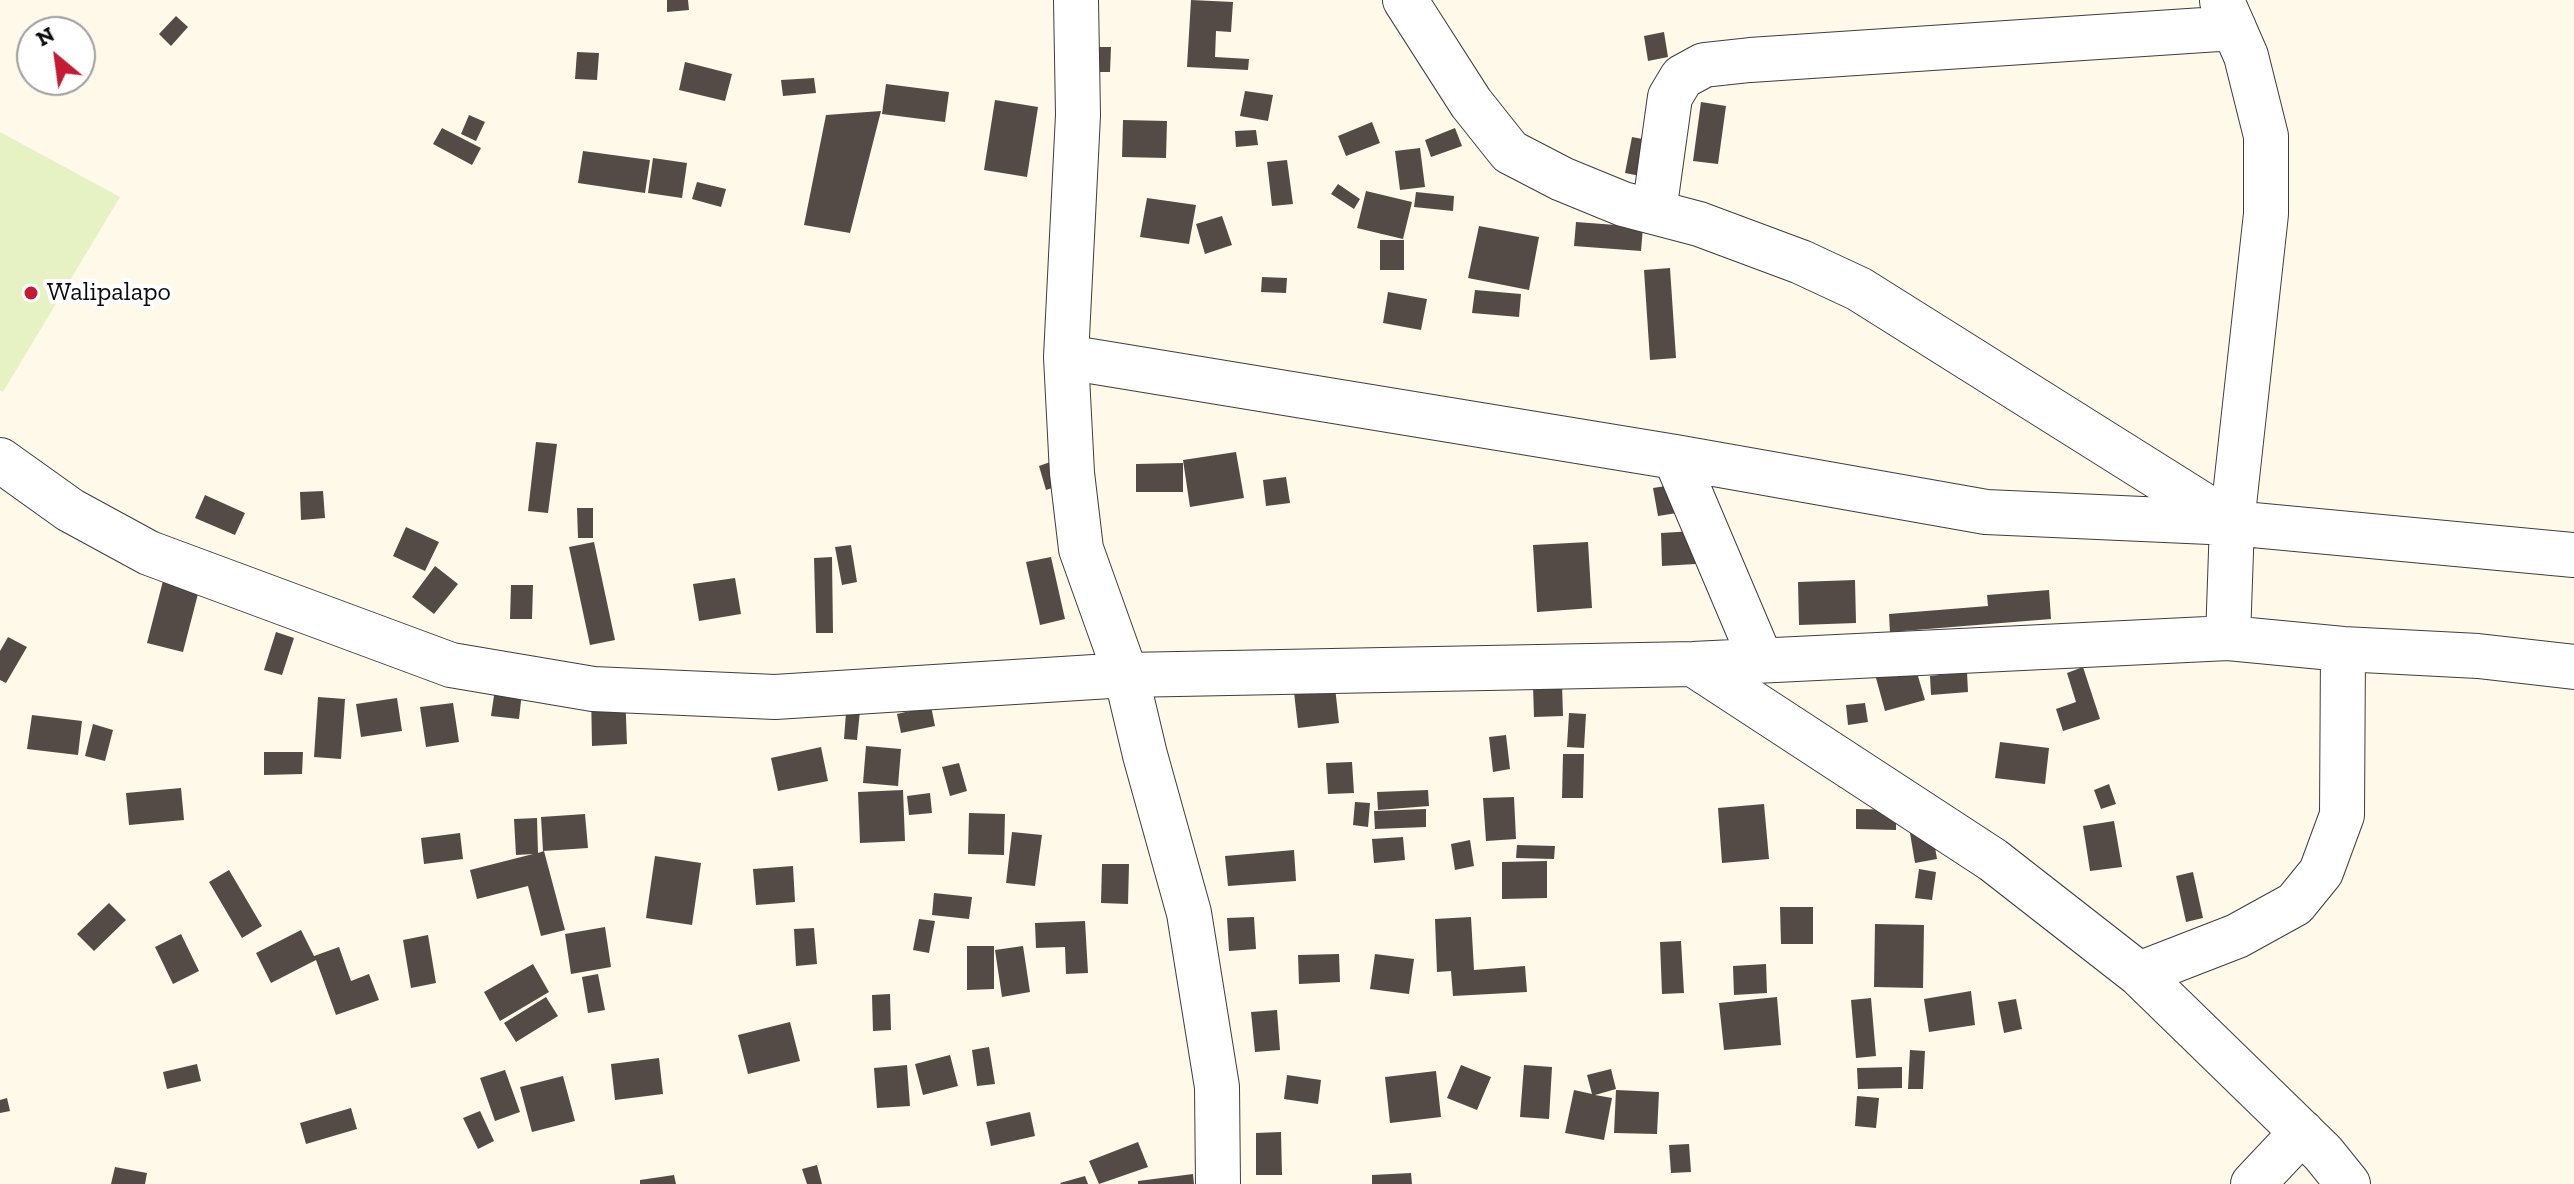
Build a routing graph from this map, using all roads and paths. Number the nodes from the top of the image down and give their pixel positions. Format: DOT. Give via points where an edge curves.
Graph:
graph roads {
  1 [pos="1076,0"];
  2 [pos="1405,0"];
  3 [pos="2228,14"];
  4 [pos="1654,212"];
  5 [pos="1066,357"];
  6 [pos="1675,457"];
  7 [pos="0,460"];
  8 [pos="2232,523"];
  9 [pos="2574,555"];
  10 [pos="2228,638"];
  11 [pos="2343,649"];
  12 [pos="1761,660"];
  13 [pos="1693,664"];
  14 [pos="2574,667"];
  15 [pos="1126,675"];
  16 [pos="2139,974"];
  17 [pos="2302,1132"];
  18 [pos="1218,1184"];
  19 [pos="2253,1184"];
  20 [pos="2348,1184"];
  1 -- 5 [label="street" via="1078,115"];
  2 -- 4 [label="street" via="1471,103 1510,152 1562,179"];
  3 -- 4 [label="street" via="1704,65 1682,77 1670,97"];
  3 -- 8 [label="street" via="2246,56 2266,136 2266,214"];
  4 -- 8 [label="street" via="1801,262 1859,289"];
  5 -- 6 [label="street"];
  5 -- 15 [label="street" via="1081,549"];
  6 -- 8 [label="street" via="1986,512"];
  6 -- 12 [label="street"];
  7 -- 15 [label="street" via="70,510 149,553 451,665 593,689 775,697"];
  8 -- 9 [label="street"];
  8 -- 10 [label="street"];
  10 -- 11 [label="street"];
  10 -- 12 [label="street"];
  11 -- 14 [label="street"];
  11 -- 16 [label="street" via="2342,815 2321,872 2295,904 2237,936"];
  12 -- 13 [label="street"];
  13 -- 15 [label="street"];
  13 -- 16 [label="street" via="1993,860"];
  15 -- 18 [label="street" via="1189,913 1217,1087"];
  16 -- 17 [label="street"];
  17 -- 19 [label="street"];
  17 -- 20 [label="street"];
}
